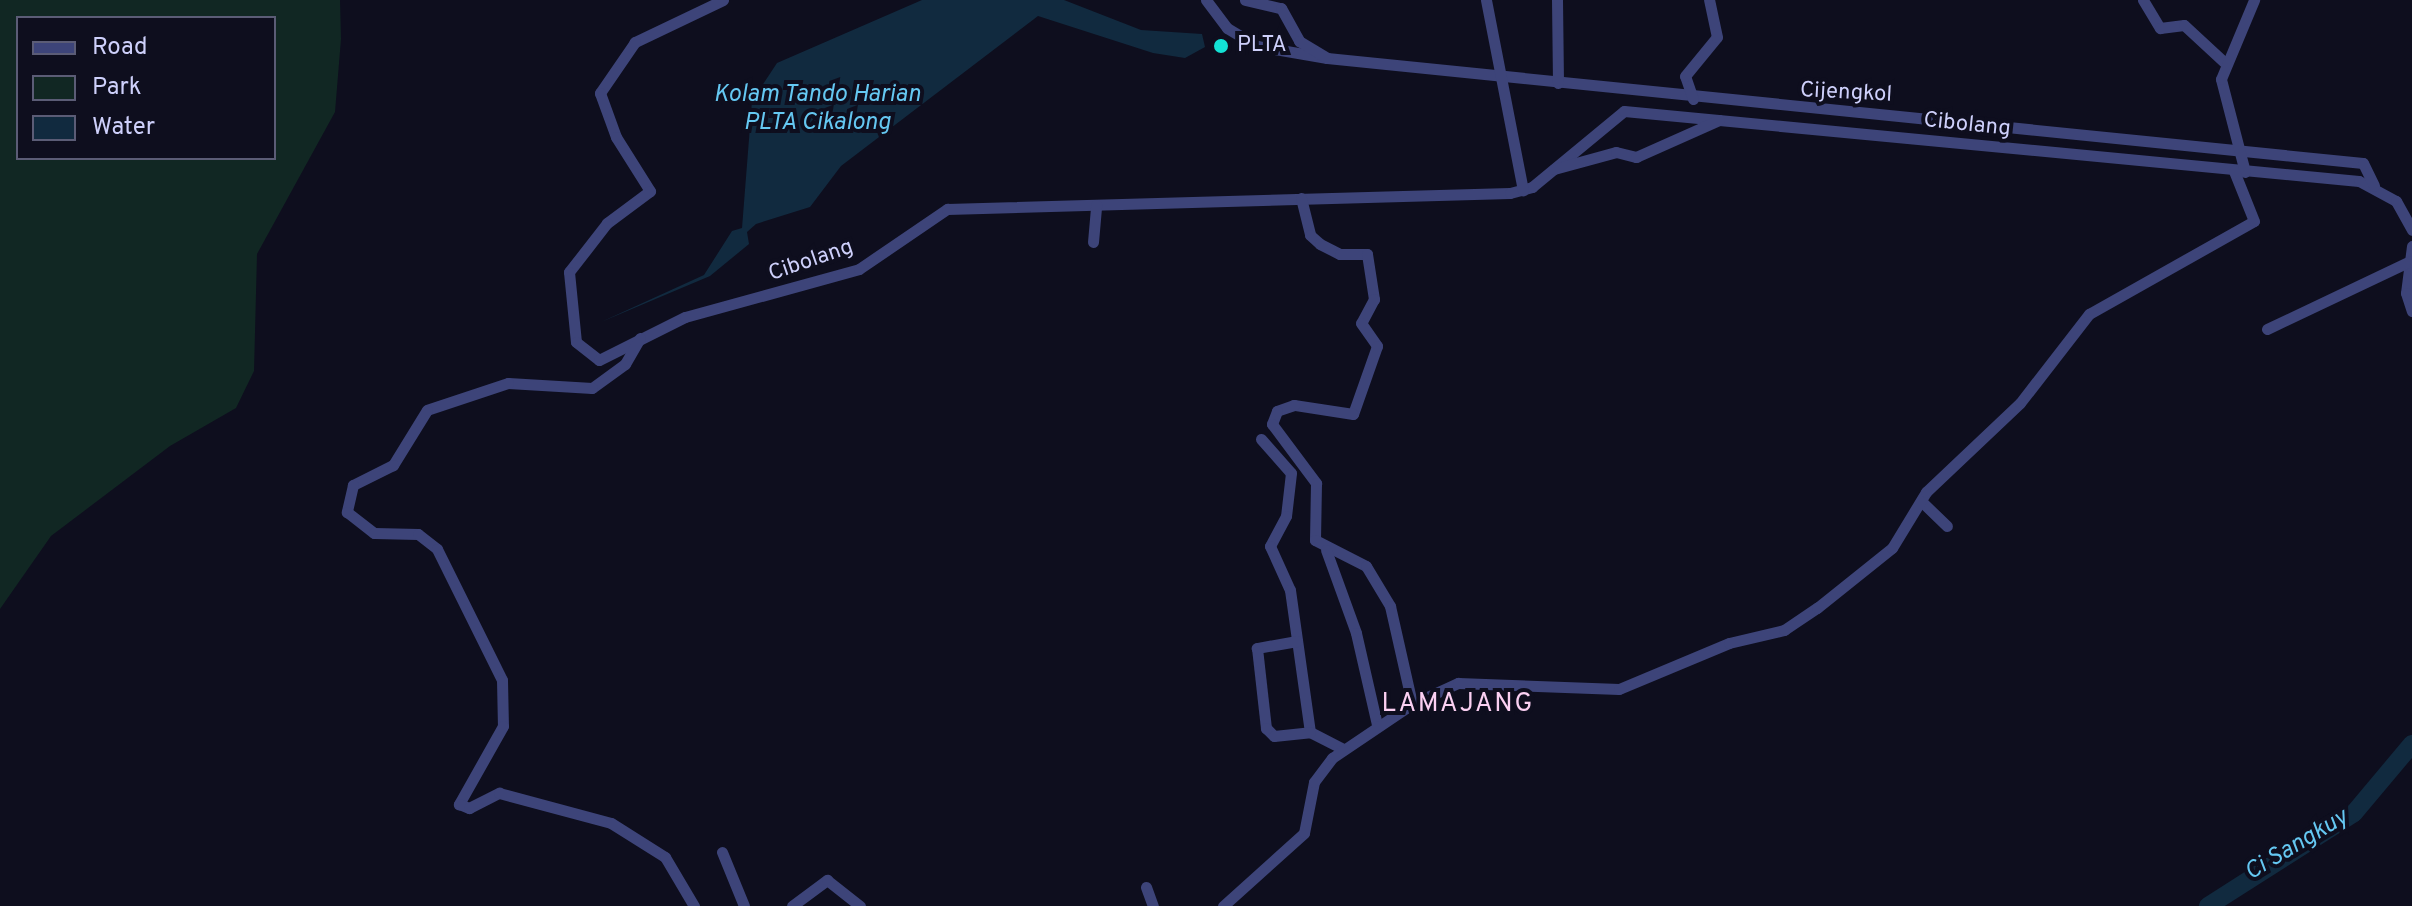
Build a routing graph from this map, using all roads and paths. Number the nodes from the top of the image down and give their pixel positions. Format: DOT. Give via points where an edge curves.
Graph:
graph roads {
  1 [pos="723,0"];
  2 [pos="1245,0"];
  3 [pos="1486,0"];
  4 [pos="1557,0"];
  5 [pos="1709,0"];
  6 [pos="2143,0"];
  7 [pos="2254,0"];
  8 [pos="1214,3"];
  9 [pos="1266,3"];
  10 [pos="1327,58"];
  11 [pos="2225,63"];
  12 [pos="1501,80"];
  13 [pos="1558,83"];
  14 [pos="1693,99"];
  15 [pos="1720,119"];
  16 [pos="2236,149"];
  17 [pos="1554,169"];
  18 [pos="2240,171"];
  19 [pos="2374,186"];
  20 [pos="1523,190"];
  21 [pos="1301,198"];
  22 [pos="1096,205"];
  23 [pos="2412,230"];
  24 [pos="1093,242"];
  25 [pos="2412,246"];
  26 [pos="2410,261"];
  27 [pos="2412,311"];
  28 [pos="2267,329"];
  29 [pos="640,338"];
  30 [pos="1261,439"];
  31 [pos="1921,501"];
  32 [pos="1947,526"];
  33 [pos="1326,550"];
  34 [pos="1297,641"];
  35 [pos="1412,704"];
  36 [pos="1377,725"];
  37 [pos="1310,732"];
  38 [pos="1343,749"];
  39 [pos="722,852"];
  40 [pos="1242,886"];
  41 [pos="1146,887"];
  42 [pos="694,906"];
  43 [pos="744,906"];
  44 [pos="792,906"];
  45 [pos="860,906"];
  46 [pos="1153,906"];
  47 [pos="1223,906"];
  48 [pos="1242,906"];
  1 -- 29 [label="street, Cibolang" via="635,42 599,96 650,191 575,260 566,284 570,323 580,349 602,361"];
  2 -- 9 [label="street, Cijengkol"];
  3 -- 12 [label="street"];
  4 -- 13 [label="street"];
  5 -- 14 [label="street" via="1717,37 1685,76"];
  6 -- 11 [label="street" via="2160,28 2184,25"];
  7 -- 11 [label="street"];
  8 -- 10 [label="street, Cijengkol" via="1227,28 1257,46"];
  9 -- 10 [label="street, Cijengkol" via="1281,8 1299,41"];
  10 -- 12 [label="street, Cijengkol"];
  11 -- 16 [label="street" via="2222,98"];
  12 -- 13 [label="street, Cijengkol"];
  12 -- 20 [label="street"];
  13 -- 14 [label="street, Cijengkol"];
  14 -- 16 [label="street, Cijengkol"];
  15 -- 17 [label="street" via="1636,157 1616,152"];
  15 -- 17 [label="street, Cibolang" via="1624,111"];
  15 -- 18 [label="street, Cibolang"];
  16 -- 18 [label="street"];
  16 -- 19 [label="street, Cijengkol" via="2363,163"];
  17 -- 20 [label="street, Cibolang"];
  18 -- 19 [label="street, Cibolang"];
  18 -- 31 [label="street" via="2254,221 2089,314 2034,389"];
  19 -- 23 [label="street" via="2396,201"];
  20 -- 21 [label="street, Cibolang"];
  21 -- 22 [label="street, Cibolang"];
  21 -- 33 [label="street" via="1310,235 1340,254 1367,254 1373,284 1373,304 1361,323 1377,346 1353,414 1294,405 1271,417 1316,483 1310,528"];
  22 -- 24 [label="street"];
  22 -- 29 [label="street, Cibolang" via="947,209 859,269 718,306"];
  25 -- 26 [label="street"];
  26 -- 27 [label="street"];
  26 -- 28 [label="street"];
  29 -- 42 [label="street" via="625,364 592,388 508,383 427,410 393,465 353,485 347,512 360,528 386,537 418,534 437,549 502,680 503,726 459,804 469,808 499,793 611,823 665,857"];
  30 -- 34 [label="street" via="1291,473 1286,516 1270,546 1285,570"];
  31 -- 32 [label="street"];
  31 -- 35 [label="street" via="1892,548 1784,630 1729,643 1619,689 1458,683"];
  33 -- 35 [label="street" via="1354,558 1377,581 1406,663"];
  33 -- 36 [label="street" via="1356,633"];
  34 -- 37 [label="street"];
  34 -- 37 [label="street" via="1257,648 1266,728 1274,736"];
  35 -- 36 [label="street"];
  36 -- 38 [label="street"];
  37 -- 38 [label="street"];
  38 -- 40 [label="street" via="1314,782 1304,833"];
  39 -- 43 [label="street"];
  40 -- 47 [label="street"];
  40 -- 48 [label="street"];
  41 -- 46 [label="street"];
  44 -- 45 [label="street" via="827,880"];
}
